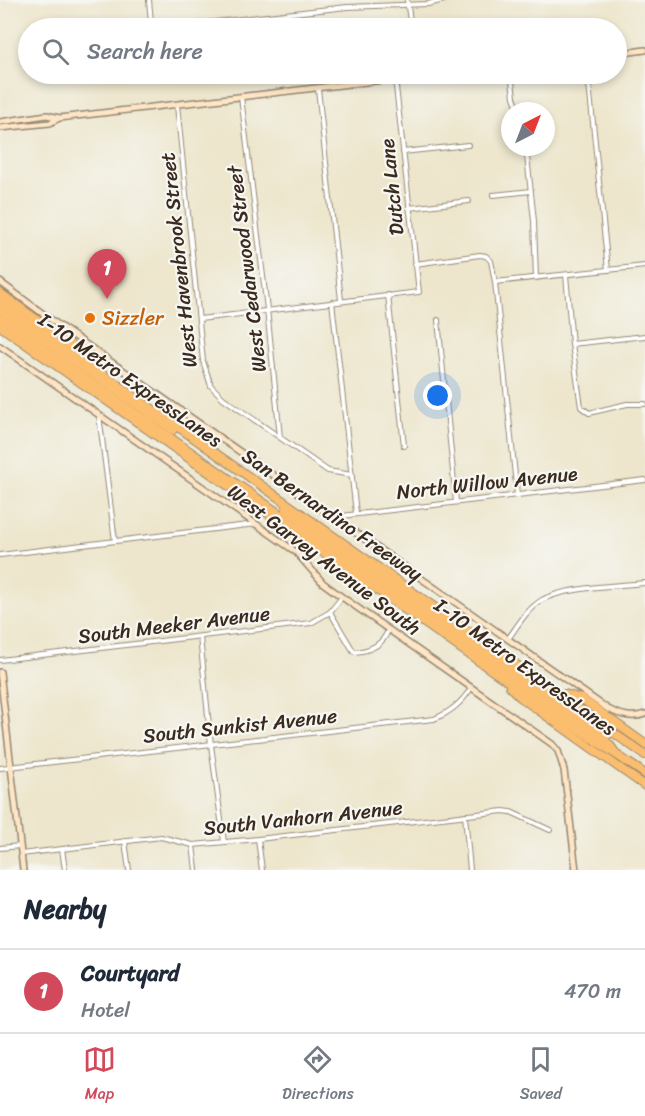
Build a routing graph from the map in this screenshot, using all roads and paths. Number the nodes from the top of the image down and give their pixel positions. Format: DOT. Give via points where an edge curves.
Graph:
graph roads {
  1 [pos="149,0"];
  2 [pos="444,0"];
  3 [pos="407,3"];
  4 [pos="151,18"];
  5 [pos="251,18"];
  6 [pos="409,18"];
  7 [pos="645,50"];
  8 [pos="627,52"];
  9 [pos="356,84"];
  10 [pos="396,84"];
  11 [pos="512,84"];
  12 [pos="589,84"];
  13 [pos="318,89"];
  14 [pos="241,97"];
  15 [pos="516,102"];
  16 [pos="177,105"];
  17 [pos="59,118"];
  18 [pos="0,122"];
  19 [pos="0,128"];
  20 [pos="468,145"];
  21 [pos="403,152"];
  22 [pos="527,156"];
  23 [pos="531,191"];
  24 [pos="493,195"];
  25 [pos="469,201"];
  26 [pos="409,208"];
  27 [pos="416,264"];
  28 [pos="645,266"];
  29 [pos="608,270"];
  30 [pos="566,275"];
  31 [pos="536,278"];
  32 [pos="0,282"];
  33 [pos="495,282"];
  34 [pos="0,293"];
  35 [pos="388,295"];
  36 [pos="341,300"];
  37 [pos="0,302"];
  38 [pos="332,302"];
  39 [pos="267,309"];
  40 [pos="0,310"];
  41 [pos="0,319"];
  42 [pos="200,319"];
  43 [pos="438,321"];
  44 [pos="0,326"];
  45 [pos="645,336"];
  46 [pos="572,344"];
  47 [pos="0,345"];
  48 [pos="84,362"];
  49 [pos="645,404"];
  50 [pos="99,415"];
  51 [pos="280,438"];
  52 [pos="404,446"];
  53 [pos="352,475"];
  54 [pos="645,480"];
  55 [pos="517,495"];
  56 [pos="456,502"];
  57 [pos="356,513"];
  58 [pos="333,517"];
  59 [pos="257,524"];
  60 [pos="115,541"];
  61 [pos="0,555"];
  62 [pos="645,583"];
  63 [pos="342,597"];
  64 [pos="330,612"];
  65 [pos="388,630"];
  66 [pos="201,637"];
  67 [pos="508,639"];
  68 [pos="0,660"];
  69 [pos="0,672"];
  70 [pos="497,674"];
  71 [pos="471,688"];
  72 [pos="557,692"];
  73 [pos="645,714"];
  74 [pos="626,741"];
  75 [pos="645,744"];
  76 [pos="211,745"];
  77 [pos="645,754"];
  78 [pos="616,755"];
  79 [pos="12,767"];
  80 [pos="0,768"];
  81 [pos="645,774"];
  82 [pos="645,786"];
  83 [pos="465,815"];
  84 [pos="550,830"];
  85 [pos="258,839"];
  86 [pos="125,841"];
  87 [pos="224,842"];
  88 [pos="193,845"];
  89 [pos="20,846"];
  90 [pos="0,848"];
  91 [pos="62,849"];
  92 [pos="21,854"];
  93 [pos="23,870"];
  94 [pos="65,870"];
  95 [pos="129,870"];
  96 [pos="196,870"];
  97 [pos="262,870"];
  98 [pos="470,870"];
  99 [pos="576,870"];
  1 -- 4 [label="street"];
  2 -- 3 [label="street"];
  3 -- 5 [label="street"];
  3 -- 6 [label="street"];
  7 -- 8 [label="street"];
  9 -- 13 [label="street"];
  10 -- 21 [label="street, Dutch Lane"];
  11 -- 15 [label="street"];
  12 -- 29 [label="street"];
  13 -- 14 [label="street"];
  13 -- 36 [label="street"];
  14 -- 16 [label="street"];
  14 -- 39 [label="street, West Cedarwood Street"];
  16 -- 17 [label="street"];
  16 -- 42 [label="street, West Havenbrook Street"];
  17 -- 18 [label="street"];
  17 -- 19 [label="street" via="50,123"];
  20 -- 21 [label="street"];
  21 -- 26 [label="street, Dutch Lane"];
  22 -- 23 [label="street"];
  23 -- 24 [label="street"];
  23 -- 31 [label="street"];
  25 -- 26 [label="street"];
  26 -- 27 [label="street, Dutch Lane"];
  27 -- 33 [label="street" via="486,256 491,261"];
  27 -- 35 [label="street, Dutch Lane" via="419,292"];
  28 -- 29 [label="street"];
  29 -- 30 [label="street"];
  30 -- 31 [label="street"];
  30 -- 46 [label="street"];
  31 -- 33 [label="street"];
  32 -- 58 [label="street"];
  33 -- 55 [label="street"];
  34 -- 48 [label="highway" via="69,343"];
  35 -- 36 [label="street"];
  35 -- 52 [label="street"];
  36 -- 38 [label="street"];
  37 -- 48 [label="highway, San Bernardino Freeway"];
  38 -- 39 [label="street"];
  38 -- 53 [label="street"];
  39 -- 42 [label="street"];
  39 -- 51 [label="street, West Cedarwood Street"];
  40 -- 74 [label="highway, I-10 Metro ExpressLanes" via="613,738"];
  41 -- 78 [label="highway, I-10 Metro ExpressLanes" via="594,733"];
  42 -- 51 [label="street, West Havenbrook Street" via="203,361 210,386"];
  43 -- 56 [label="street"];
  44 -- 70 [label="highway, San Bernardino Freeway"];
  45 -- 46 [label="street"];
  46 -- 49 [label="street" via="584,411"];
  47 -- 50 [label="street, West Garvey Avenue South"];
  48 -- 72 [label="highway, San Bernardino Freeway"];
  50 -- 59 [label="street, West Garvey Avenue South"];
  50 -- 60 [label="street"];
  51 -- 53 [label="street, West Havenbrook Street" via="328,471"];
  53 -- 57 [label="street"];
  54 -- 55 [label="street, North Willow Avenue"];
  55 -- 56 [label="street, North Willow Avenue"];
  56 -- 57 [label="street, North Willow Avenue"];
  57 -- 58 [label="street, North Willow Avenue"];
  58 -- 67 [label="street"];
  59 -- 60 [label="street"];
  59 -- 63 [label="street, West Garvey Avenue South" via="296,552 323,583"];
  60 -- 61 [label="street"];
  62 -- 67 [label="street" via="550,597 526,614"];
  63 -- 64 [label="street, South Meeker Avenue"];
  63 -- 65 [label="street, West Garvey Avenue South"];
  64 -- 65 [label="street" via="354,652 380,643"];
  64 -- 66 [label="street, South Meeker Avenue" via="311,623"];
  65 -- 71 [label="street, West Garvey Avenue South"];
  66 -- 68 [label="street, South Meeker Avenue"];
  66 -- 76 [label="street"];
  67 -- 73 [label="street" via="608,709 632,717"];
  69 -- 79 [label="street"];
  70 -- 78 [label="highway, San Bernardino Freeway"];
  70 -- 82 [label="highway" via="520,697"];
  71 -- 76 [label="street, South Sunkist Avenue" via="457,706 434,719"];
  71 -- 99 [label="street, West Garvey Avenue South" via="558,751 564,770"];
  72 -- 74 [label="highway, San Bernardino Freeway"];
  72 -- 75 [label="highway" via="582,699"];
  74 -- 77 [label="highway, San Bernardino Freeway"];
  76 -- 79 [label="street, South Sunkist Avenue"];
  76 -- 87 [label="street"];
  78 -- 81 [label="highway, San Bernardino Freeway"];
  79 -- 80 [label="street, South Sunkist Avenue"];
  79 -- 89 [label="street"];
  83 -- 84 [label="street, South Vanhorn Avenue" via="511,812"];
  83 -- 85 [label="street, South Vanhorn Avenue"];
  83 -- 98 [label="street"];
  85 -- 87 [label="street, South Vanhorn Avenue"];
  85 -- 97 [label="street"];
  86 -- 88 [label="street, South Vanhorn Avenue" via="161,837"];
  86 -- 91 [label="street, South Vanhorn Avenue"];
  86 -- 95 [label="street"];
  87 -- 88 [label="street, South Vanhorn Avenue"];
  88 -- 96 [label="street"];
  89 -- 90 [label="street"];
  89 -- 92 [label="street"];
  91 -- 92 [label="street, South Vanhorn Avenue"];
  91 -- 94 [label="street"];
  92 -- 93 [label="street"];
}
